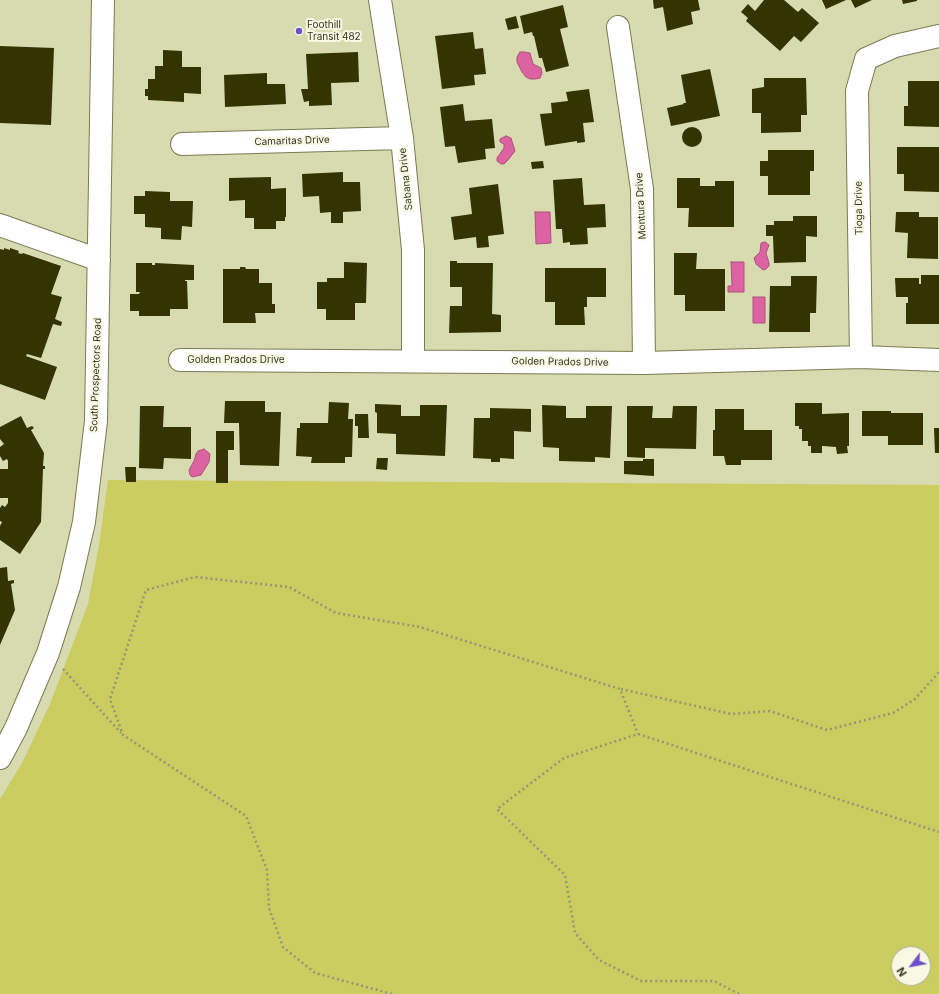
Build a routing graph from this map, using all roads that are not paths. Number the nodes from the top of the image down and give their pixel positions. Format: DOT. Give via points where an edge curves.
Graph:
graph roads {
  1 [pos="104,0"];
  2 [pos="380,0"];
  3 [pos="618,27"];
  4 [pos="939,36"];
  5 [pos="402,138"];
  6 [pos="182,144"];
  7 [pos="0,225"];
  8 [pos="99,260"];
  9 [pos="861,357"];
  10 [pos="180,360"];
  11 [pos="413,360"];
  12 [pos="939,360"];
  13 [pos="644,363"];
  14 [pos="0,758"];
  1 -- 8 [label="street, South Prospectors Road"];
  2 -- 5 [label="street, Sabana Drive"];
  3 -- 13 [label="street, Montura Drive" via="642,190"];
  4 -- 9 [label="street, Tioga Drive" via="895,46 866,59 858,91"];
  5 -- 6 [label="street, Camaritas Drive"];
  5 -- 11 [label="street, Sabana Drive" via="413,250"];
  7 -- 8 [label="street"];
  8 -- 14 [label="street, South Prospectors Road" via="96,421 84,522 69,587 48,653 16,728"];
  9 -- 12 [label="street, Golden Prados Drive"];
  9 -- 13 [label="street, Golden Prados Drive"];
  10 -- 11 [label="street, Golden Prados Drive"];
  11 -- 13 [label="street, Golden Prados Drive"];
}
